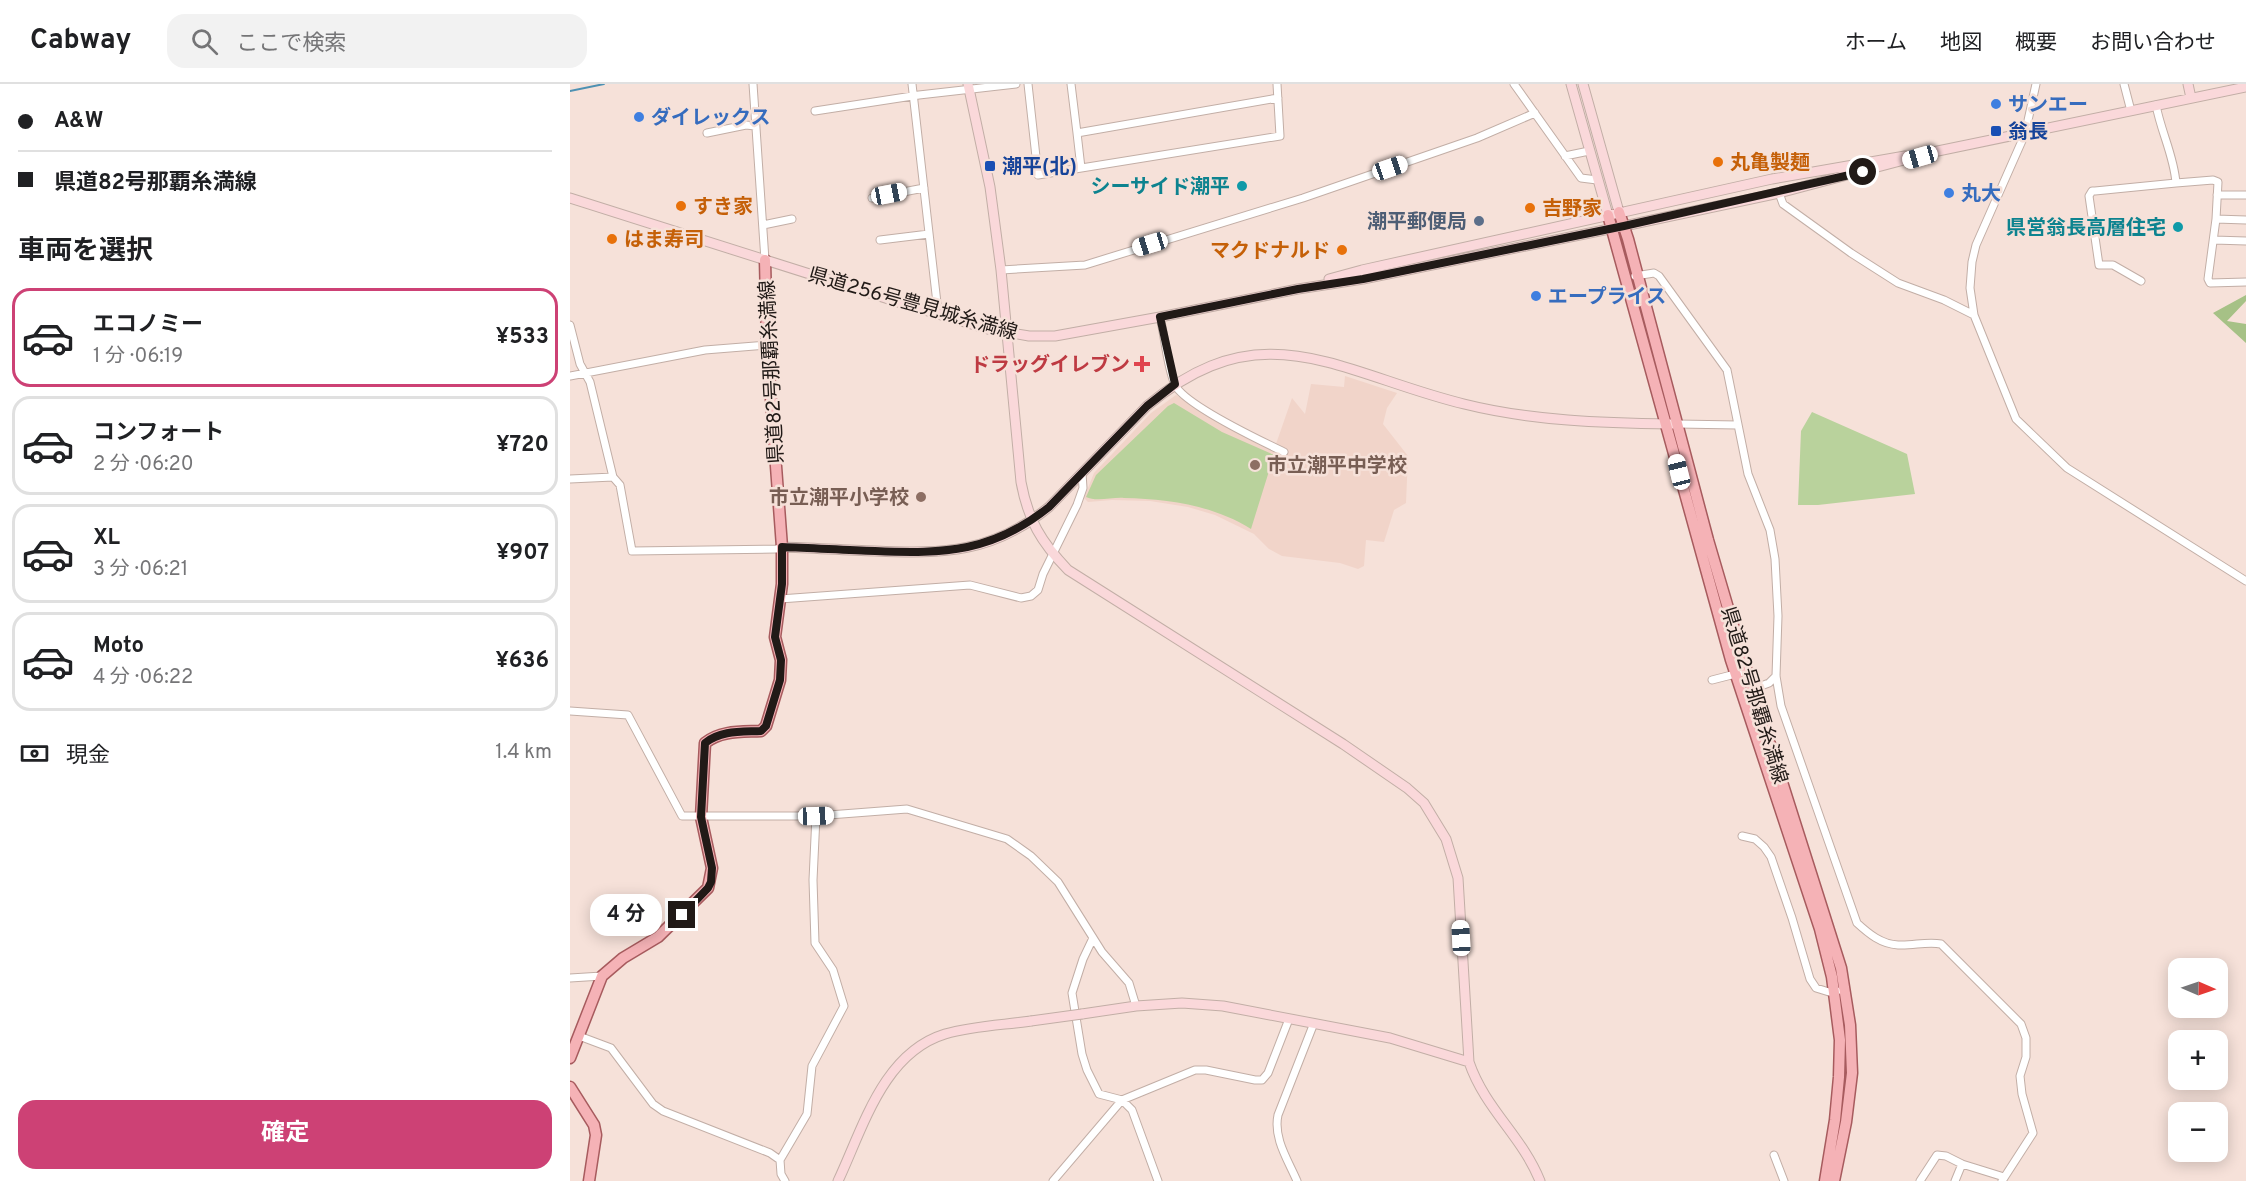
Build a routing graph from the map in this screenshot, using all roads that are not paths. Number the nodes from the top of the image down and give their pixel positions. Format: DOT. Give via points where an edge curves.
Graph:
graph roads {
  1 [pos="753,84"];
  2 [pos="912,84"];
  3 [pos="1016,84"];
  4 [pos="1028,84"];
  5 [pos="1071,84"];
  6 [pos="1277,84"];
  7 [pos="1514,84"];
  8 [pos="1571,84"];
  9 [pos="1583,84"];
  10 [pos="2036,84"];
  11 [pos="2124,84"];
  12 [pos="2188,84"];
  13 [pos="969,87"];
  14 [pos="2246,87"];
  15 [pos="914,97"];
  16 [pos="1278,98"];
  17 [pos="2190,98"];
  18 [pos="2156,105"];
  19 [pos="815,111"];
  20 [pos="2131,111"];
  21 [pos="1535,113"];
  22 [pos="755,126"];
  23 [pos="707,133"];
  24 [pos="1077,133"];
  25 [pos="2025,134"];
  26 [pos="1589,151"];
  27 [pos="1938,151"];
  28 [pos="1565,156"];
  29 [pos="1081,168"];
  30 [pos="1597,180"];
  31 [pos="2176,183"];
  32 [pos="924,188"];
  33 [pos="1779,193"];
  34 [pos="2217,195"];
  35 [pos="2246,195"];
  36 [pos="570,198"];
  37 [pos="872,198"];
  38 [pos="1619,212"];
  39 [pos="1608,215"];
  40 [pos="792,219"];
  41 [pos="2216,219"];
  42 [pos="2246,220"];
  43 [pos="763,225"];
  44 [pos="1624,226"];
  45 [pos="1612,229"];
  46 [pos="929,234"];
  47 [pos="880,240"];
  48 [pos="2214,240"];
  49 [pos="2246,241"];
  50 [pos="765,260"];
  51 [pos="1001,270"];
  52 [pos="1632,276"];
  53 [pos="2141,281"];
  54 [pos="2246,282"];
  55 [pos="1298,289"];
  56 [pos="935,313"];
  57 [pos="1974,315"];
  58 [pos="1160,317"];
  59 [pos="570,325"];
  60 [pos="1008,333"];
  61 [pos="767,345"];
  62 [pos="584,373"];
  63 [pos="570,376"];
  64 [pos="1175,384"];
  65 [pos="1666,424"];
  66 [pos="1678,424"];
  67 [pos="1737,425"];
  68 [pos="1284,453"];
  69 [pos="1082,473"];
  70 [pos="614,477"];
  71 [pos="570,479"];
  72 [pos="1032,521"];
  73 [pos="782,547"];
  74 [pos="1053,555"];
  75 [pos="2246,581"];
  76 [pos="780,599"];
  77 [pos="1742,673"];
  78 [pos="1776,676"];
  79 [pos="1712,680"];
  80 [pos="1747,691"];
  81 [pos="570,711"];
  82 [pos="816,816"];
  83 [pos="701,817"];
  84 [pos="1743,836"];
  85 [pos="1093,938"];
  86 [pos="602,976"];
  87 [pos="570,978"];
  88 [pos="1840,990"];
  89 [pos="1136,1006"];
  90 [pos="1289,1019"];
  91 [pos="1314,1023"];
  92 [pos="579,1036"];
  93 [pos="570,1058"];
  94 [pos="1469,1062"];
  95 [pos="570,1087"];
  96 [pos="1122,1100"];
  97 [pos="1774,1155"];
  98 [pos="780,1160"];
  99 [pos="1962,1164"];
  100 [pos="2003,1179"];
  101 [pos="589,1181"];
  102 [pos="785,1181"];
  103 [pos="838,1181"];
  104 [pos="1053,1181"];
  105 [pos="1158,1181"];
  106 [pos="1296,1181"];
  107 [pos="1540,1181"];
  108 [pos="1784,1181"];
  109 [pos="1825,1181"];
  110 [pos="1834,1181"];
  111 [pos="1920,1181"];
  112 [pos="1955,1181"];
  1 -- 22 [label="street"];
  2 -- 15 [label="street"];
  3 -- 13 [label="street"];
  4 -- 29 [label="street" via="1038,175"];
  5 -- 24 [label="street"];
  6 -- 16 [label="street"];
  7 -- 21 [label="street"];
  8 -- 26 [label="street"];
  9 -- 38 [label="street"];
  10 -- 25 [label="street"];
  11 -- 20 [label="street"];
  12 -- 17 [label="street"];
  13 -- 15 [label="street"];
  13 -- 51 [label="street" via="990,187"];
  14 -- 17 [label="street, 県道256号豊見城糸満線"];
  15 -- 19 [label="street"];
  15 -- 32 [label="street"];
  16 -- 24 [label="street"];
  16 -- 29 [label="street" via="1280,136"];
  17 -- 18 [label="street, 県道256号豊見城糸満線"];
  18 -- 20 [label="street, 県道256号豊見城糸満線"];
  18 -- 31 [label="street"];
  20 -- 25 [label="street, 県道256号豊見城糸満線"];
  21 -- 28 [label="street"];
  21 -- 51 [label="street" via="1478,138 1303,198 1085,264"];
  22 -- 23 [label="street"];
  22 -- 43 [label="street"];
  24 -- 29 [label="street"];
  25 -- 27 [label="street, 県道256号豊見城糸満線"];
  25 -- 57 [label="street" via="1976,246 1970,288"];
  26 -- 28 [label="street"];
  26 -- 30 [label="street"];
  27 -- 33 [label="street, 県道256号豊見城糸満線"];
  27 -- 38 [label="street, 県道256号豊見城糸満線" via="1772,179"];
  28 -- 30 [label="street" via="1581,178"];
  30 -- 39 [label="street"];
  31 -- 34 [label="street" via="2213,180 2218,182"];
  31 -- 53 [label="street" via="2095,191 2089,196 2099,265 2113,265"];
  32 -- 37 [label="street"];
  32 -- 46 [label="street"];
  33 -- 44 [label="street, 県道256号豊見城糸満線"];
  33 -- 57 [label="street" via="1783,204 1898,283"];
  34 -- 35 [label="street"];
  34 -- 41 [label="street"];
  36 -- 50 [label="street, 県道256号豊見城糸満線"];
  38 -- 39 [label="street, 県道256号豊見城糸満線"];
  38 -- 44 [label="main road, 県道82号那覇糸満線"];
  39 -- 45 [label="main road, 県道82号那覇糸満線"];
  39 -- 55 [label="street, 県道256号豊見城糸満線" via="1362,270"];
  40 -- 43 [label="street"];
  41 -- 42 [label="street"];
  41 -- 48 [label="street"];
  43 -- 50 [label="street"];
  44 -- 45 [label="street, 県道256号豊見城糸満線"];
  44 -- 52 [label="main road, 県道82号那覇糸満線"];
  45 -- 52 [label="main road, 県道82号那覇糸満線"];
  45 -- 55 [label="street, 県道256号豊見城糸満線"];
  46 -- 47 [label="street"];
  46 -- 56 [label="street"];
  48 -- 49 [label="street"];
  48 -- 54 [label="street" via="2210,284"];
  50 -- 56 [label="street, 県道256号豊見城糸満線"];
  50 -- 61 [label="main road, 県道82号那覇糸満線"];
  51 -- 60 [label="street"];
  52 -- 65 [label="main road, 県道82号那覇糸満線"];
  52 -- 66 [label="main road, 県道82号那覇糸満線"];
  52 -- 67 [label="street" via="1659,276 1717,353 1727,370"];
  55 -- 58 [label="street, 県道256号豊見城糸満線"];
  56 -- 60 [label="street, 県道256号豊見城糸満線"];
  57 -- 75 [label="street" via="2016,419 2067,468"];
  58 -- 60 [label="street, 県道256号豊見城糸満線" via="1067,335"];
  58 -- 64 [label="street"];
  59 -- 62 [label="street"];
  60 -- 72 [label="street" via="1021,482"];
  61 -- 62 [label="street" via="705,350"];
  61 -- 73 [label="main road, 県道82号那覇糸満線"];
  62 -- 63 [label="street"];
  62 -- 70 [label="street" via="590,382"];
  64 -- 65 [label="street" via="1211,364 1256,355 1293,354 1502,412"];
  64 -- 68 [label="street" via="1182,394 1238,430"];
  64 -- 69 [label="street" via="1147,406"];
  65 -- 66 [label="street"];
  65 -- 77 [label="main road, 県道82号那覇糸満線" via="1697,542"];
  66 -- 67 [label="street"];
  66 -- 77 [label="main road, 県道82号那覇糸満線"];
  67 -- 78 [label="street" via="1748,474 1770,530 1775,559"];
  69 -- 72 [label="street"];
  69 -- 74 [label="street" via="1083,489"];
  70 -- 71 [label="street"];
  70 -- 73 [label="street" via="620,485 632,550"];
  72 -- 73 [label="street" via="979,545 950,551"];
  72 -- 74 [label="street"];
  73 -- 76 [label="main road, 県道82号那覇糸満線"];
  74 -- 76 [label="street" via="1038,590 1021,598 970,585"];
  74 -- 94 [label="street" via="1068,570 1333,738 1424,803 1446,839 1458,878"];
  76 -- 83 [label="main road, 県道82号那覇糸満線" via="775,637 781,660 780,680 766,726 761,731 726,733 705,743"];
  77 -- 79 [label="street"];
  77 -- 80 [label="main road, 県道82号那覇糸満線"];
  78 -- 80 [label="street"];
  78 -- 100 [label="street" via="1781,706 1857,923 1885,942 1941,944 2021,1024 2026,1057 2020,1076 2032,1133"];
  80 -- 88 [label="main road, 県道82号那覇糸満線"];
  81 -- 83 [label="street" via="628,715 679,812 682,816"];
  82 -- 83 [label="street"];
  82 -- 85 [label="street" via="908,809 1007,839 1058,882"];
  82 -- 98 [label="street" via="815,943 833,970 844,1006 812,1066 807,1114"];
  83 -- 86 [label="main road, 県道82号那覇糸満線" via="712,868 708,888 658,937"];
  84 -- 88 [label="street" via="1755,839 1771,857 1810,979 1816,988"];
  85 -- 89 [label="street" via="1129,983"];
  85 -- 96 [label="street" via="1072,993 1082,1054 1099,1094"];
  86 -- 87 [label="street"];
  86 -- 92 [label="main road, 県道82号那覇糸満線"];
  88 -- 109 [label="main road, 県道82号那覇糸満線" via="1839,1077"];
  88 -- 110 [label="main road, 県道82号那覇糸満線" via="1850,1025 1852,1073"];
  89 -- 90 [label="street" via="1223,1006"];
  89 -- 103 [label="street, bridge" via="965,1030 926,1042 896,1065 883,1085"];
  90 -- 91 [label="street"];
  90 -- 96 [label="street" via="1262,1080 1195,1070"];
  91 -- 94 [label="street" via="1390,1038"];
  91 -- 106 [label="street" via="1275,1126"];
  92 -- 93 [label="main road, 県道82号那覇糸満線"];
  92 -- 98 [label="street" via="611,1048 653,1104 663,1111"];
  94 -- 107 [label="street" via="1487,1102 1525,1151"];
  95 -- 101 [label="main road" via="594,1125"];
  96 -- 104 [label="street"];
  96 -- 105 [label="street" via="1132,1110"];
  97 -- 108 [label="street"];
  98 -- 102 [label="street"];
  99 -- 100 [label="street"];
  99 -- 111 [label="street" via="1937,1155"];
  99 -- 112 [label="street"];
}
